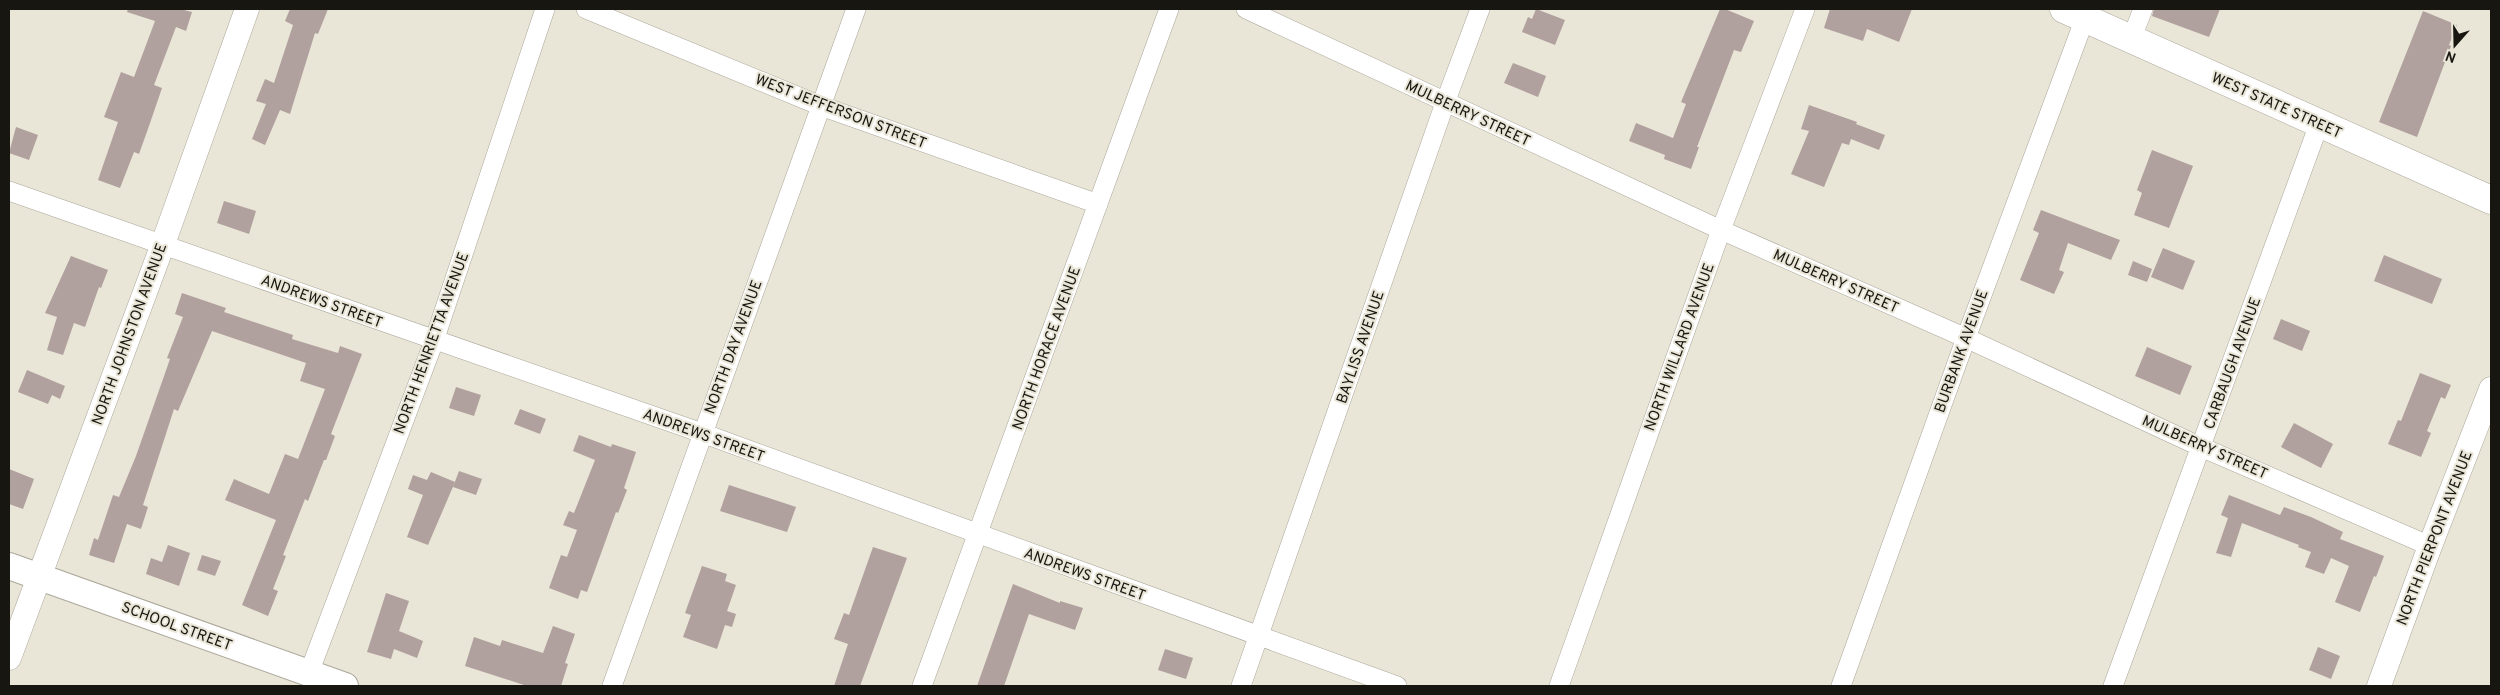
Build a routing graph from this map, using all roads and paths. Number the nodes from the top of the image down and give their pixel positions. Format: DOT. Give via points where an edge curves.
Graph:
graph roads {
  1 [pos="247,9"];
  2 [pos="545,9"];
  3 [pos="586,9"];
  4 [pos="856,9"];
  5 [pos="1169,9"];
  6 [pos="1246,9"];
  7 [pos="1480,9"];
  8 [pos="1805,9"];
  9 [pos="2143,9"];
  10 [pos="2075,13"];
  11 [pos="2131,40"];
  12 [pos="1445,103"];
  13 [pos="821,106"];
  14 [pos="2319,124"];
  15 [pos="9,191"];
  16 [pos="2491,200"];
  17 [pos="1098,204"];
  18 [pos="1721,230"];
  19 [pos="162,244"];
  20 [pos="1966,338"];
  21 [pos="434,341"];
  22 [pos="2491,389"];
  23 [pos="702,433"];
  24 [pos="2201,447"];
  25 [pos="977,534"];
  26 [pos="2430,546"];
  27 [pos="9,566"];
  28 [pos="38,577"];
  29 [pos="1260,637"];
  30 [pos="9,658"];
  31 [pos="308,673"];
  32 [pos="345,686"];
  33 [pos="612,686"];
  34 [pos="922,686"];
  35 [pos="1241,686"];
  36 [pos="1397,686"];
  37 [pos="1558,686"];
  38 [pos="1841,686"];
  39 [pos="2113,686"];
  40 [pos="2379,686"];
  1 -- 19 [label="street, NORTH JOHNSTON AVENUE"];
  2 -- 21 [label="street, NORTH HENRIETTA AVENUE"];
  3 -- 13 [label="street, WEST JEFFERSON STREET"];
  4 -- 13 [label="street, NORTH DAY AVENUE"];
  5 -- 17 [label="street, NORTH HORACE AVENUE"];
  6 -- 12 [label="street, MULBERRY STREET"];
  7 -- 12 [label="street, BAYLISS AVENUE"];
  8 -- 18 [label="street, NORTH WILLARD AVENUE"];
  9 -- 11 [label="street"];
  10 -- 11 [label="main road, WEST STATE STREET"];
  10 -- 20 [label="street, BURBANK AVENUE"];
  11 -- 14 [label="main road, WEST STATE STREET"];
  12 -- 18 [label="street, MULBERRY STREET"];
  12 -- 29 [label="street, BAYLISS AVENUE"];
  13 -- 17 [label="street, WEST JEFFERSON STREET"];
  13 -- 23 [label="street, NORTH DAY AVENUE"];
  14 -- 16 [label="main road, WEST STATE STREET"];
  14 -- 24 [label="street, CARBAUGH AVENUE"];
  15 -- 19 [label="street, ANDREWS STREET"];
  17 -- 25 [label="street, NORTH HORACE AVENUE"];
  18 -- 20 [label="street, MULBERRY STREET"];
  18 -- 37 [label="street, NORTH WILLARD AVENUE"];
  19 -- 21 [label="street, ANDREWS STREET"];
  19 -- 28 [label="street, NORTH JOHNSTON AVENUE"];
  20 -- 24 [label="street, MULBERRY STREET"];
  20 -- 38 [label="street, BURBANK AVENUE"];
  21 -- 23 [label="street, ANDREWS STREET"];
  21 -- 31 [label="street, NORTH HENRIETTA AVENUE"];
  22 -- 26 [label="street, NORTH PIERPONT AVENUE"];
  23 -- 25 [label="street, ANDREWS STREET"];
  23 -- 33 [label="street, NORTH DAY AVENUE"];
  24 -- 26 [label="street, MULBERRY STREET"];
  24 -- 39 [label="street, CARBAUGH AVENUE"];
  25 -- 29 [label="street, ANDREWS STREET"];
  25 -- 34 [label="street, NORTH HORACE AVENUE"];
  26 -- 40 [label="street, NORTH PIERPONT AVENUE"];
  27 -- 28 [label="main road, SCHOOL STREET"];
  28 -- 30 [label="street, NORTH JOHNSTON AVENUE"];
  28 -- 31 [label="main road, SCHOOL STREET"];
  29 -- 35 [label="street, BAYLISS AVENUE"];
  29 -- 36 [label="street, ANDREWS STREET"];
  31 -- 32 [label="main road, SCHOOL STREET"];
}
